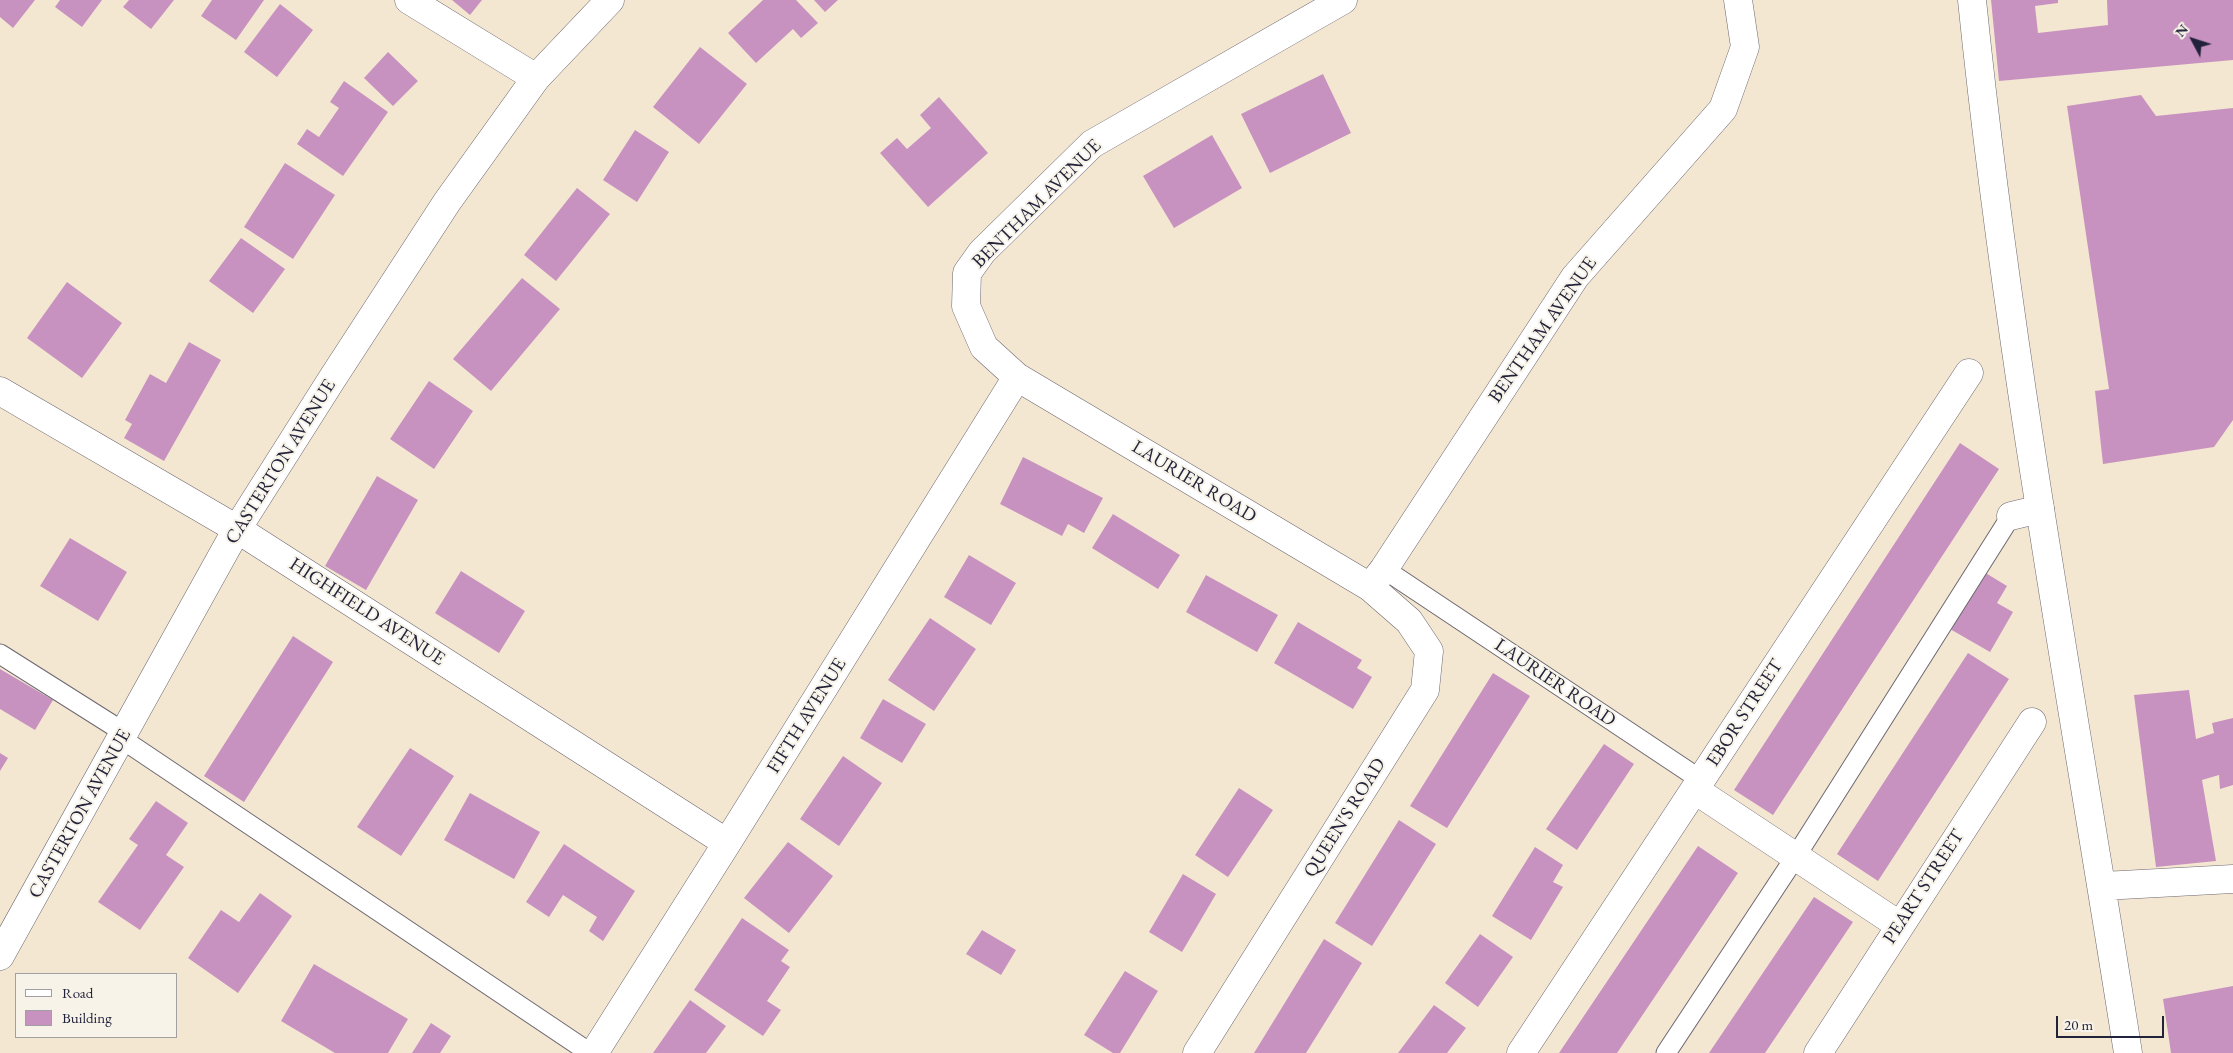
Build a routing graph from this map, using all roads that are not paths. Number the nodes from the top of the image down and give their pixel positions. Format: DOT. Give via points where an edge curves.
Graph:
graph roads {
  1 [pos="409,0"];
  2 [pos="610,0"];
  3 [pos="1738,0"];
  4 [pos="1972,0"];
  5 [pos="1339,1"];
  6 [pos="536,78"];
  7 [pos="1969,372"];
  8 [pos="1017,377"];
  9 [pos="0,391"];
  10 [pos="2040,508"];
  11 [pos="2011,516"];
  12 [pos="237,529"];
  13 [pos="1377,578"];
  14 [pos="0,654"];
  15 [pos="2032,722"];
  16 [pos="123,736"];
  17 [pos="1698,785"];
  18 [pos="727,843"];
  19 [pos="1796,856"];
  20 [pos="2233,880"];
  21 [pos="2102,886"];
  22 [pos="1899,925"];
  23 [pos="0,956"];
  24 [pos="590,1053"];
  25 [pos="594,1053"];
  26 [pos="1197,1053"];
  27 [pos="1521,1053"];
  28 [pos="1666,1053"];
  29 [pos="1818,1053"];
  30 [pos="2128,1053"];
  1 -- 6 [label="main road"];
  2 -- 6 [label="main road, CASTERTON AVENUE"];
  3 -- 13 [label="main road, BENTHAM AVENUE" via="1745,47 1723,109 1574,277"];
  4 -- 10 [label="main road" via="1984,120"];
  5 -- 8 [label="main road, BENTHAM AVENUE" via="1092,144 982,252 967,273 966,306 984,347"];
  6 -- 12 [label="main road, CASTERTON AVENUE" via="447,202"];
  7 -- 17 [label="main road, EBOR STREET"];
  8 -- 13 [label="main road, LAURIER ROAD"];
  8 -- 18 [label="main road, FIFTH AVENUE"];
  9 -- 12 [label="main road, HIGHFIELD AVENUE"];
  10 -- 11 [label="main road"];
  10 -- 21 [label="main road"];
  11 -- 19 [label="lane"];
  12 -- 16 [label="main road, CASTERTON AVENUE"];
  12 -- 18 [label="main road, HIGHFIELD AVENUE"];
  13 -- 17 [label="lane, LAURIER ROAD"];
  13 -- 26 [label="main road, QUEEN'S ROAD" via="1428,651 1426,690"];
  14 -- 16 [label="lane"];
  15 -- 22 [label="main road, PEART STREET"];
  16 -- 23 [label="main road, CASTERTON AVENUE"];
  16 -- 24 [label="lane"];
  17 -- 19 [label="main road, LAURIER ROAD"];
  17 -- 27 [label="main road, EBOR STREET"];
  18 -- 25 [label="main road, FIFTH AVENUE"];
  19 -- 22 [label="main road, LAURIER ROAD"];
  19 -- 28 [label="lane"];
  20 -- 21 [label="main road"];
  21 -- 30 [label="main road"];
  22 -- 29 [label="main road, PEART STREET"];
}
